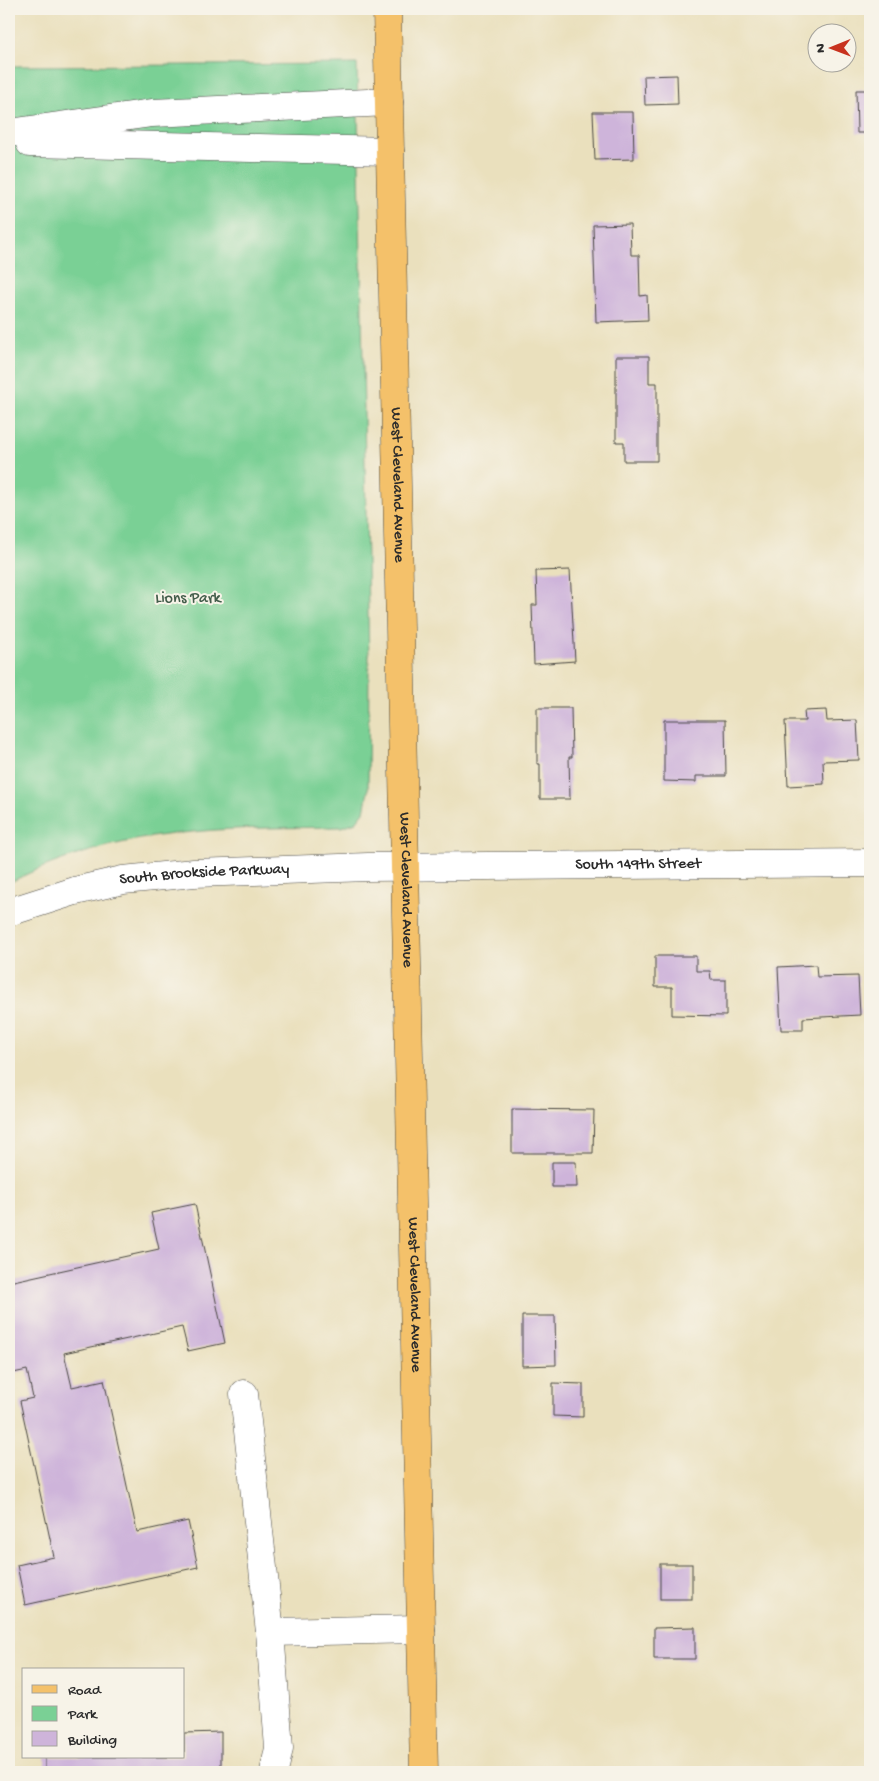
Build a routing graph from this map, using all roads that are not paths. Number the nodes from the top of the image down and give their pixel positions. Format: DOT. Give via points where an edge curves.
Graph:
graph roads {
  1 [pos="388,9"];
  2 [pos="389,102"];
  3 [pos="9,133"];
  4 [pos="9,143"];
  5 [pos="390,151"];
  6 [pos="870,863"];
  7 [pos="405,868"];
  8 [pos="9,912"];
  9 [pos="244,1394"];
  10 [pos="421,1629"];
  11 [pos="270,1632"];
  12 [pos="274,1772"];
  13 [pos="424,1772"];
  1 -- 2 [label="main road, West Cleveland Avenue"];
  2 -- 3 [label="street" via="152,113"];
  2 -- 5 [label="main road, West Cleveland Avenue"];
  4 -- 5 [label="street"];
  5 -- 7 [label="main road, West Cleveland Avenue"];
  6 -- 7 [label="street, South 149th Street"];
  7 -- 8 [label="street, South Brookside Parkway" via="176,874 122,880"];
  7 -- 10 [label="main road, West Cleveland Avenue"];
  9 -- 11 [label="street"];
  10 -- 11 [label="street"];
  10 -- 13 [label="main road, West Cleveland Avenue"];
  11 -- 12 [label="street" via="279,1748"];
}
